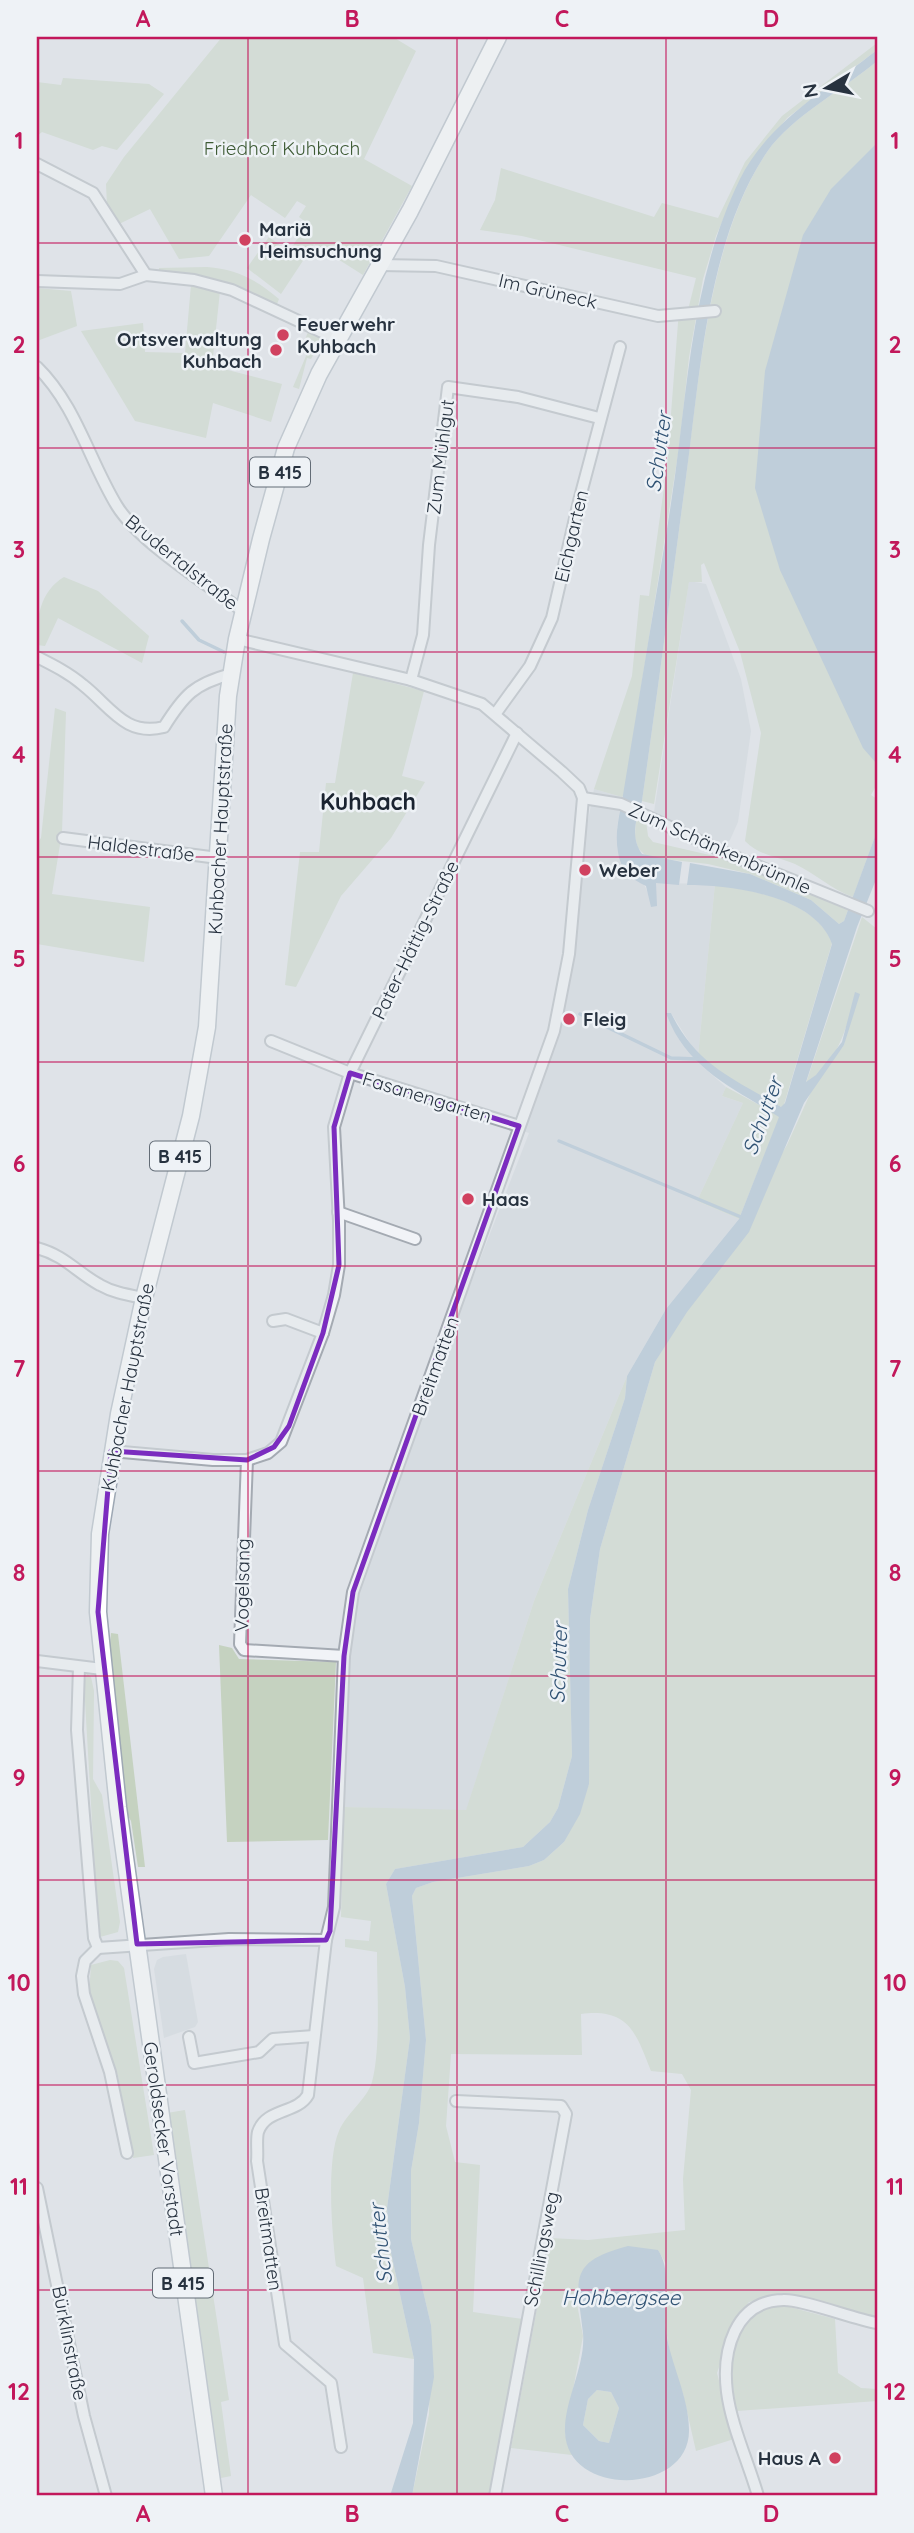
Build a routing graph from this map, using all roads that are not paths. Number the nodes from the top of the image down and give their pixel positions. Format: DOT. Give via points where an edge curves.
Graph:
graph roads {
  1 [pos="494,39"];
  2 [pos="37,164"];
  3 [pos="380,265"];
  4 [pos="146,275"];
  5 [pos="37,281"];
  6 [pos="715,311"];
  7 [pos="337,339"];
  8 [pos="620,347"];
  9 [pos="37,367"];
  10 [pos="600,418"];
  11 [pos="244,612"];
  12 [pos="237,639"];
  13 [pos="37,657"];
  14 [pos="231,674"];
  15 [pos="411,680"];
  16 [pos="496,713"];
  17 [pos="517,733"];
  18 [pos="583,798"];
  19 [pos="63,838"];
  20 [pos="218,858"];
  21 [pos="868,911"];
  22 [pos="271,1041"];
  23 [pos="349,1073"];
  24 [pos="519,1126"];
  25 [pos="338,1212"];
  26 [pos="415,1239"];
  27 [pos="37,1248"];
  28 [pos="144,1298"];
  29 [pos="273,1321"];
  30 [pos="324,1333"];
  31 [pos="111,1451"];
  32 [pos="247,1460"];
  33 [pos="344,1656"];
  34 [pos="37,1661"];
  35 [pos="79,1667"];
  36 [pos="102,1669"];
  37 [pos="326,1940"];
  38 [pos="137,1944"];
  39 [pos="98,1948"];
  40 [pos="314,2036"];
  41 [pos="188,2037"];
  42 [pos="456,2101"];
  43 [pos="127,2153"];
  44 [pos="37,2188"];
  45 [pos="877,2323"];
  46 [pos="341,2447"];
  47 [pos="106,2496"];
  48 [pos="214,2496"];
  49 [pos="495,2496"];
  50 [pos="758,2496"];
  1 -- 3 [label="main road, Kuhbacher Hauptstraße / B 415"];
  2 -- 4 [label="street" via="93,193"];
  3 -- 6 [label="street, Im Grüneck" via="436,266 658,316"];
  3 -- 7 [label="main road, Kuhbacher Hauptstraße / B 415"];
  4 -- 5 [label="street" via="120,284"];
  4 -- 7 [label="street" via="232,290"];
  7 -- 11 [label="main road, Kuhbacher Hauptstraße / B 415" via="286,448"];
  8 -- 10 [label="street, Eichgarten"];
  9 -- 11 [label="street, Brudertalstraße" via="62,396 117,506 132,526"];
  10 -- 15 [label="street, Zum Mühlgut" via="518,397 448,387 423,635"];
  10 -- 16 [label="street, Eichgarten" via="552,618 530,666"];
  11 -- 12 [label="main road, Kuhbacher Hauptstraße / B 415"];
  12 -- 14 [label="main road, Kuhbacher Hauptstraße / B 415"];
  12 -- 15 [label="street"];
  13 -- 14 [label="street" via="61,668 131,726 148,731 164,727 182,699 205,681"];
  14 -- 20 [label="main road, Kuhbacher Hauptstraße / B 415"];
  15 -- 16 [label="street"];
  16 -- 17 [label="street"];
  17 -- 18 [label="street" via="579,788"];
  17 -- 23 [label="street, Pater-Hättig-Straße"];
  18 -- 21 [label="street, Zum Schänkenbrünnle" via="621,804"];
  18 -- 24 [label="street, Breitmatten" via="562,996"];
  19 -- 20 [label="street, Haldestraße"];
  20 -- 28 [label="main road, Kuhbacher Hauptstraße / B 415" via="207,1027 191,1115"];
  22 -- 23 [label="street"];
  23 -- 24 [label="street, Fasanengarten"];
  23 -- 25 [label="street, Fasanengarten" via="334,1127"];
  24 -- 33 [label="street, Breitmatten" via="353,1592"];
  25 -- 26 [label="street"];
  25 -- 30 [label="street, Fasanengarten" via="339,1265"];
  27 -- 28 [label="street" via="65,1258 113,1292"];
  28 -- 31 [label="main road, Kuhbacher Hauptstraße / B 415"];
  29 -- 30 [label="street" via="286,1319"];
  30 -- 32 [label="street, Fasanengarten" via="281,1442"];
  31 -- 32 [label="street, Fasanengarten"];
  31 -- 36 [label="main road, Kuhbacher Hauptstraße / B 415" via="99,1561"];
  32 -- 33 [label="street, Vogelsang" via="240,1644 244,1650"];
  33 -- 37 [label="street, Breitmatten" via="334,1907"];
  34 -- 35 [label="street"];
  35 -- 36 [label="street"];
  35 -- 39 [label="street" via="77,1730"];
  36 -- 38 [label="main road, B 415"];
  37 -- 38 [label="street"];
  37 -- 40 [label="street, Breitmatten"];
  38 -- 39 [label="street"];
  38 -- 48 [label="main road, Geroldsecker Vorstadt / B 415"];
  39 -- 43 [label="street, Geroldsecker Vorstadt" via="85,1961 84,1994 110,2071"];
  40 -- 41 [label="street" via="273,2039 259,2052 194,2063"];
  40 -- 46 [label="street, Breitmatten" via="308,2095 300,2104 266,2120 258,2132 257,2161 285,2344 331,2383"];
  42 -- 49 [label="street, Schillingsweg" via="561,2106 566,2114"];
  44 -- 47 [label="street, Bürklinstraße" via="84,2416"];
  45 -- 50 [label="street" via="785,2300 745,2312 727,2361 727,2393"];
}
